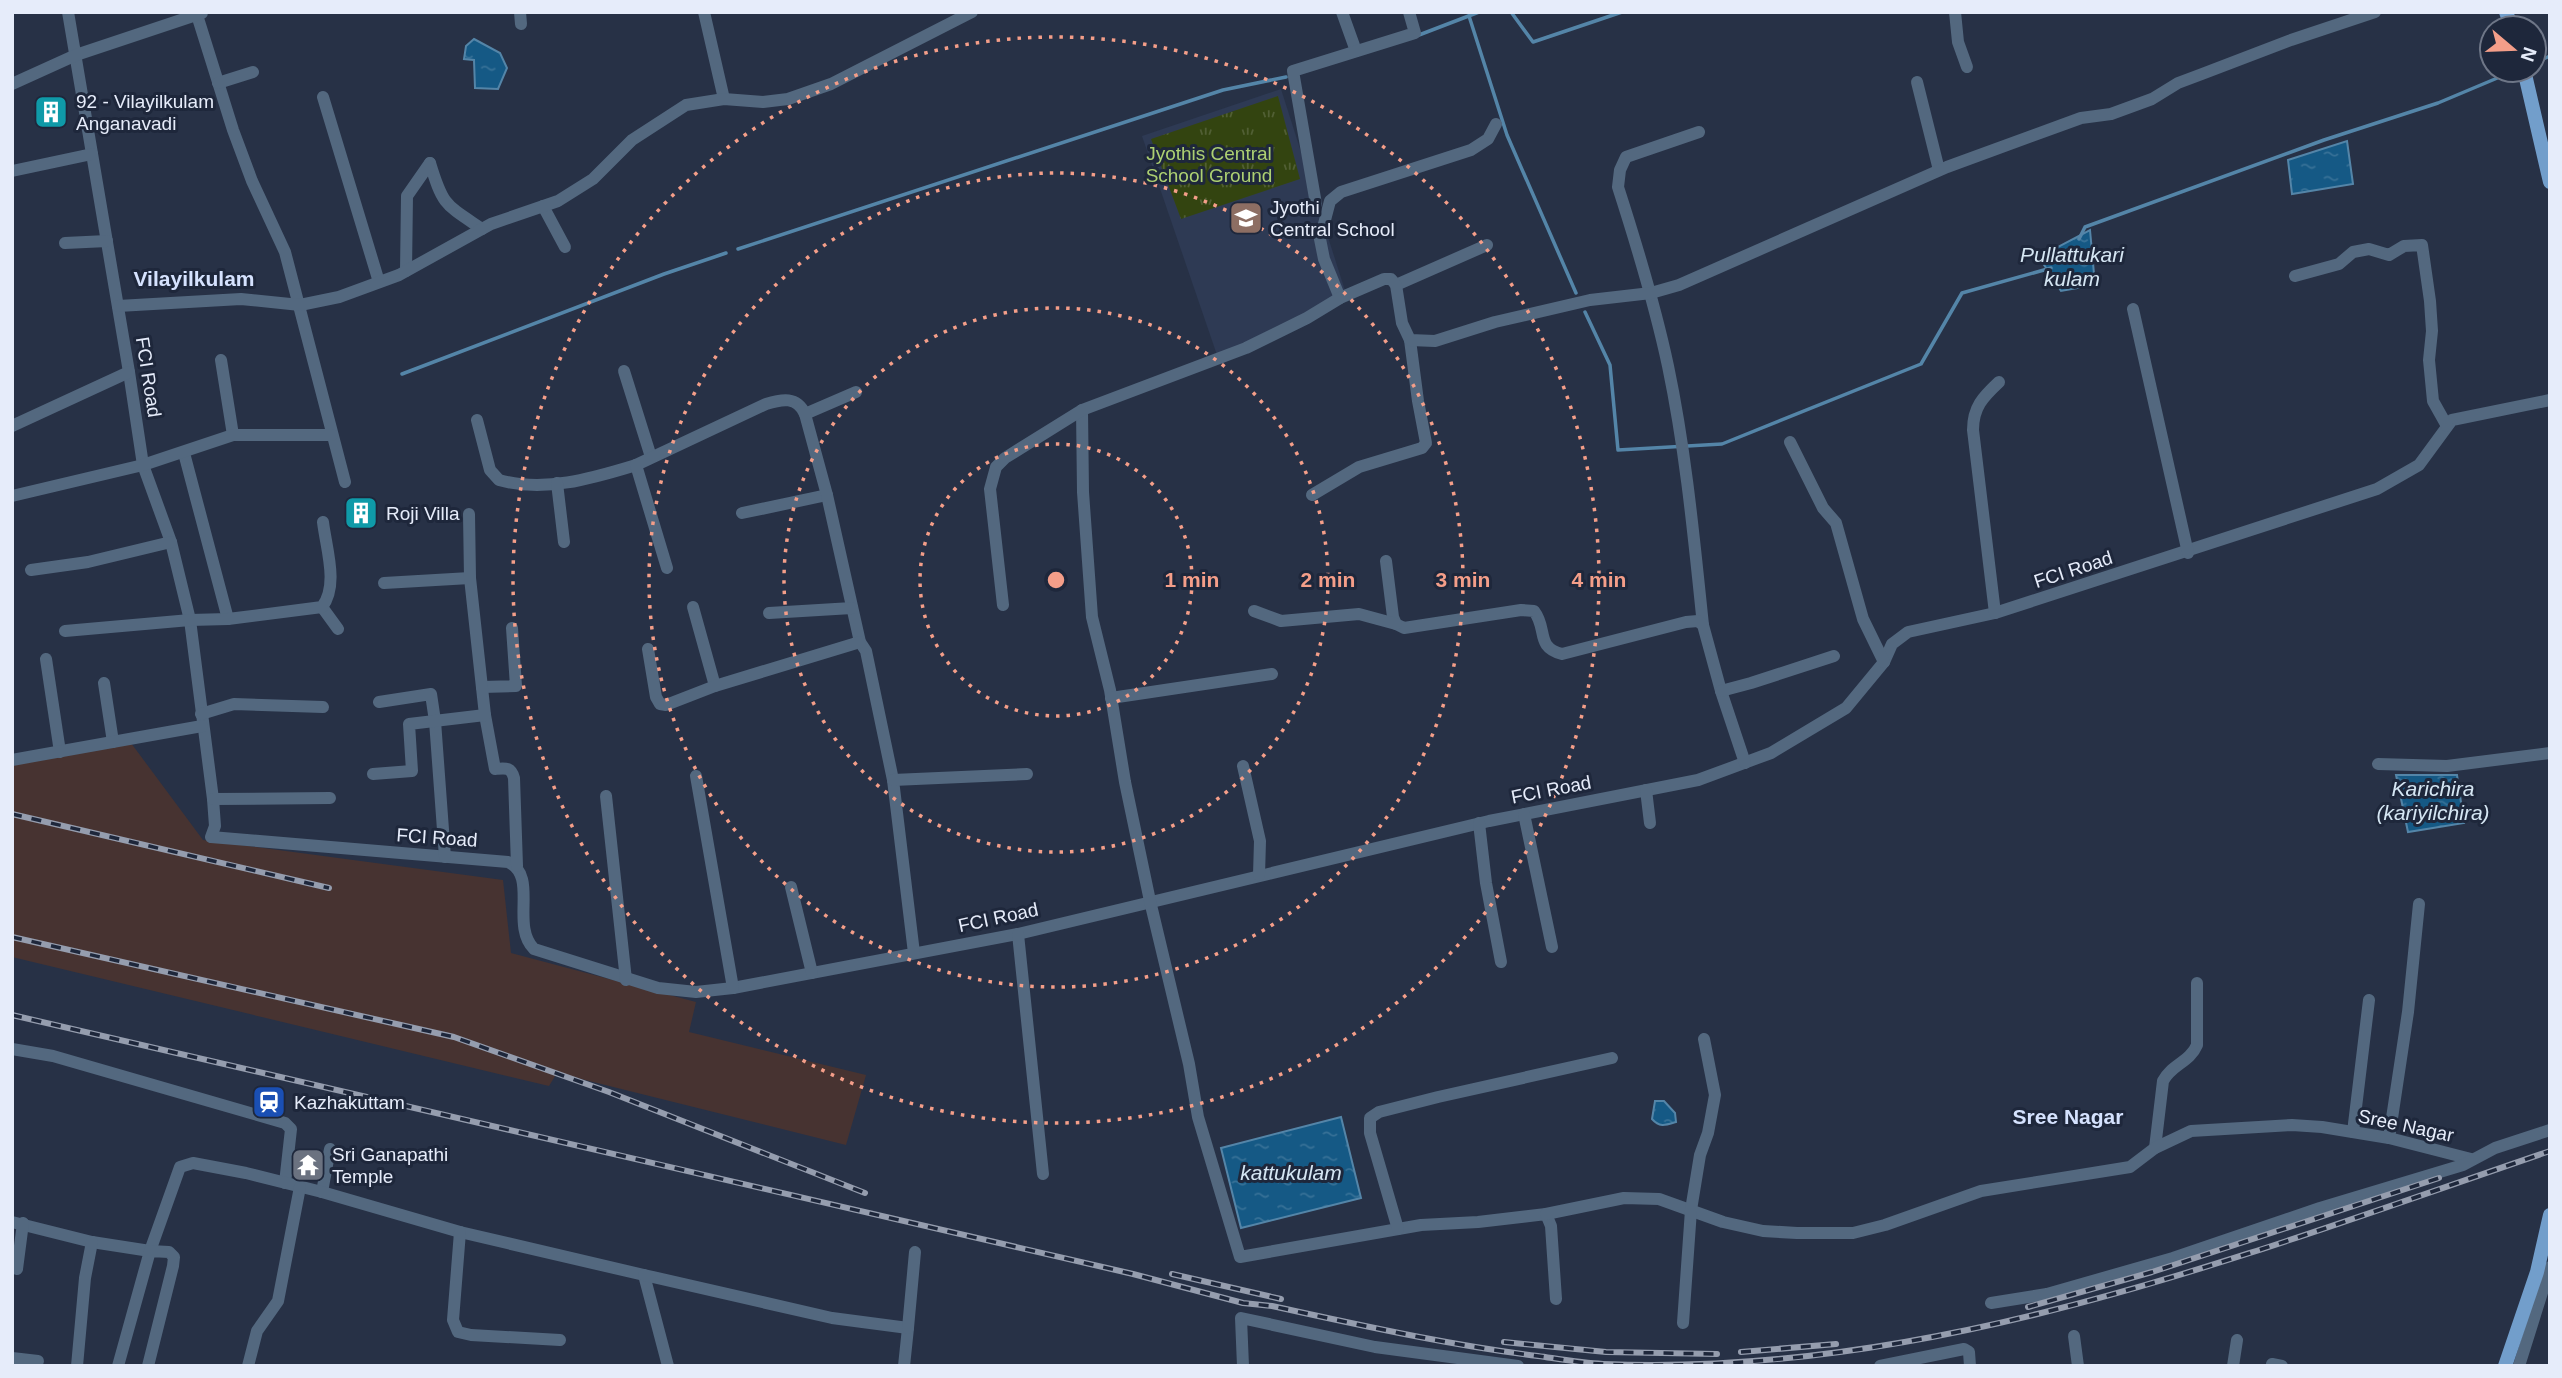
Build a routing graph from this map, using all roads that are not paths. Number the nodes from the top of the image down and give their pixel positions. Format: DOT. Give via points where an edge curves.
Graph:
graph roads {
  1 [pos="68,12"];
  2 [pos="704,12"];
  3 [pos="972,12"];
  4 [pos="1342,12"];
  5 [pos="1409,12"];
  6 [pos="1955,12"];
  7 [pos="2375,12"];
  8 [pos="200,13"];
  9 [pos="956,16"];
  10 [pos="1356,51"];
  11 [pos="76,55"];
  12 [pos="1967,67"];
  13 [pos="253,72"];
  14 [pos="1917,82"];
  15 [pos="218,83"];
  16 [pos="12,84"];
  17 [pos="2527,84"];
  18 [pos="323,97"];
  19 [pos="724,99"];
  20 [pos="1496,124"];
  21 [pos="1699,132"];
  22 [pos="92,154"];
  23 [pos="1939,170"];
  24 [pos="12,171"];
  25 [pos="2550,182"];
  26 [pos="1316,204"];
  27 [pos="543,206"];
  28 [pos="482,229"];
  29 [pos="107,241"];
  30 [pos="65,243"];
  31 [pos="1487,245"];
  32 [pos="565,247"];
  33 [pos="406,271"];
  34 [pos="2295,276"];
  35 [pos="379,282"];
  36 [pos="1396,285"];
  37 [pos="1651,293"];
  38 [pos="1340,298"];
  39 [pos="300,305"];
  40 [pos="118,306"];
  41 [pos="2133,309"];
  42 [pos="1410,340"];
  43 [pos="221,360"];
  44 [pos="624,371"];
  45 [pos="129,372"];
  46 [pos="1999,382"];
  47 [pos="856,392"];
  48 [pos="2550,400"];
  49 [pos="1082,410"];
  50 [pos="805,414"];
  51 [pos="477,420"];
  52 [pos="12,426"];
  53 [pos="2447,426"];
  54 [pos="233,435"];
  55 [pos="332,435"];
  56 [pos="1790,442"];
  57 [pos="184,453"];
  58 [pos="651,457"];
  59 [pos="143,465"];
  60 [pos="636,465"];
  61 [pos="345,482"];
  62 [pos="556,483"];
  63 [pos="827,495"];
  64 [pos="1312,495"];
  65 [pos="12,496"];
  66 [pos="742,513"];
  67 [pos="469,514"];
  68 [pos="323,522"];
  69 [pos="171,542"];
  70 [pos="564,542"];
  71 [pos="2188,553"];
  72 [pos="1386,561"];
  73 [pos="667,568"];
  74 [pos="31,570"];
  75 [pos="470,578"];
  76 [pos="384,583"];
  77 [pos="1003,605"];
  78 [pos="322,607"];
  79 [pos="693,607"];
  80 [pos="852,608"];
  81 [pos="1254,611"];
  82 [pos="769,612"];
  83 [pos="1995,613"];
  84 [pos="228,619"];
  85 [pos="190,620"];
  86 [pos="1395,624"];
  87 [pos="1703,625"];
  88 [pos="512,628"];
  89 [pos="338,629"];
  90 [pos="65,631"];
  91 [pos="860,642"];
  92 [pos="648,649"];
  93 [pos="1834,656"];
  94 [pos="46,659"];
  95 [pos="1884,662"];
  96 [pos="1272,674"];
  97 [pos="104,683"];
  98 [pos="482,687"];
  99 [pos="715,687"];
  100 [pos="1721,691"];
  101 [pos="1111,698"];
  102 [pos="379,702"];
  103 [pos="323,707"];
  104 [pos="485,715"];
  105 [pos="201,720"];
  106 [pos="435,721"];
  107 [pos="113,741"];
  108 [pos="60,752"];
  109 [pos="2550,753"];
  110 [pos="12,760"];
  111 [pos="1745,763"];
  112 [pos="2378,764"];
  113 [pos="1244,766"];
  114 [pos="373,774"];
  115 [pos="1027,774"];
  116 [pos="696,776"];
  117 [pos="893,780"];
  118 [pos="1646,790"];
  119 [pos="606,796"];
  120 [pos="330,798"];
  121 [pos="213,799"];
  122 [pos="1524,814"];
  123 [pos="1479,823"];
  124 [pos="1650,823"];
  125 [pos="445,857"];
  126 [pos="517,866"];
  127 [pos="1259,875"];
  128 [pos="791,887"];
  129 [pos="1150,901"];
  130 [pos="2418,904"];
  131 [pos="1018,934"];
  132 [pos="1552,947"];
  133 [pos="914,953"];
  134 [pos="1502,962"];
  135 [pos="812,973"];
  136 [pos="626,980"];
  137 [pos="2197,984"];
  138 [pos="733,988"];
  139 [pos="2369,1000"];
  140 [pos="1704,1039"];
  141 [pos="12,1049"];
  142 [pos="1612,1058"];
  143 [pos="2550,1130"];
  144 [pos="2353,1132"];
  145 [pos="2389,1138"];
  146 [pos="2155,1148"];
  147 [pos="330,1149"];
  148 [pos="2471,1159"];
  149 [pos="1042,1174"];
  150 [pos="285,1183"];
  151 [pos="300,1187"];
  152 [pos="322,1192"];
  153 [pos="1691,1210"];
  154 [pos="1546,1214"];
  155 [pos="2550,1215"];
  156 [pos="18,1222"];
  157 [pos="1398,1229"];
  158 [pos="460,1232"];
  159 [pos="92,1242"];
  160 [pos="150,1251"];
  161 [pos="915,1252"];
  162 [pos="2550,1267"];
  163 [pos="18,1269"];
  164 [pos="644,1275"];
  165 [pos="1556,1299"];
  166 [pos="1991,1303"];
  167 [pos="1683,1324"];
  168 [pos="908,1328"];
  169 [pos="2074,1336"];
  170 [pos="560,1340"];
  171 [pos="2237,1340"];
  172 [pos="12,1358"];
  173 [pos="37,1361"];
  174 [pos="77,1366"];
  175 [pos="118,1366"];
  176 [pos="148,1366"];
  177 [pos="247,1366"];
  178 [pos="668,1366"];
  179 [pos="904,1366"];
  180 [pos="1243,1366"];
  181 [pos="1518,1366"];
  182 [pos="1880,1366"];
  183 [pos="1970,1366"];
  184 [pos="2078,1366"];
  185 [pos="2233,1366"];
  186 [pos="2505,1366"];
  187 [pos="2519,1366"];
  1 -- 11 [label="street, FCI Road"];
  2 -- 19 [label="street"];
  3 -- 9 [label="street"];
  4 -- 10 [label="street"];
  5 -- 10 [label="street" via="1415,33"];
  6 -- 12 [label="street"];
  7 -- 23 [label="street" via="2190,78 2142,103 2081,118"];
  8 -- 11 [label="street"];
  8 -- 15 [label="street"];
  9 -- 19 [label="street" via="831,84 788,99"];
  10 -- 26 [label="street" via="1293,71"];
  11 -- 16 [label="street"];
  11 -- 22 [label="street, FCI Road"];
  13 -- 15 [label="street"];
  14 -- 23 [label="street"];
  15 -- 39 [label="street" via="253,181 285,252"];
  17 -- 25 [label="main road"];
  18 -- 35 [label="street"];
  19 -- 27 [label="street" via="700,101 674,112 632,140 593,179"];
  20 -- 38 [label="street" via="1488,139 1471,150 1341,192 1330,201 1320,239"];
  21 -- 37 [label="street" via="1626,157 1619,170 1618,187"];
  22 -- 24 [label="street"];
  22 -- 29 [label="street, FCI Road"];
  23 -- 37 [label="street" via="1726,265"];
  27 -- 28 [label="street"];
  27 -- 32 [label="street"];
  28 -- 33 [label="street"];
  28 -- 33 [label="street" via="444,202 430,163 407,196"];
  29 -- 30 [label="street"];
  29 -- 40 [label="street, FCI Road"];
  31 -- 36 [label="street"];
  33 -- 35 [label="street"];
  34 -- 53 [label="street" via="2339,264 2353,252 2369,249 2389,255 2404,246 2422,244 2430,301 2433,401"];
  35 -- 39 [label="street"];
  36 -- 38 [label="street" via="1384,279"];
  36 -- 42 [label="street" via="1402,323"];
  37 -- 42 [label="street" via="1562,306 1435,341"];
  37 -- 87 [label="street" via="1675,407"];
  38 -- 49 [label="street" via="1246,348"];
  39 -- 40 [label="street" via="241,299"];
  39 -- 55 [label="street"];
  40 -- 45 [label="street, FCI Road"];
  41 -- 71 [label="street"];
  42 -- 64 [label="street" via="1426,443 1422,449 1359,467"];
  43 -- 54 [label="street"];
  44 -- 58 [label="street"];
  45 -- 52 [label="street"];
  45 -- 59 [label="street, FCI Road"];
  46 -- 83 [label="street" via="1981,398 1973,418"];
  47 -- 50 [label="street"];
  48 -- 53 [label="street" via="2452,420"];
  49 -- 77 [label="street" via="1018,448 996,467 990,488"];
  49 -- 101 [label="street" via="1093,617"];
  50 -- 58 [label="street" via="794,401 780,400"];
  50 -- 63 [label="street"];
  51 -- 62 [label="street" via="495,478 511,483"];
  53 -- 71 [label="street, FCI Road" via="2419,465 2377,489"];
  54 -- 55 [label="street"];
  54 -- 57 [label="street"];
  55 -- 61 [label="street"];
  56 -- 95 [label="street" via="1823,508 1836,523 1863,619"];
  57 -- 59 [label="street"];
  57 -- 84 [label="street"];
  58 -- 60 [label="street"];
  59 -- 65 [label="street"];
  59 -- 69 [label="street, FCI Road"];
  60 -- 62 [label="street" via="595,478"];
  60 -- 73 [label="street"];
  62 -- 70 [label="street"];
  63 -- 66 [label="street"];
  63 -- 80 [label="street"];
  67 -- 75 [label="street"];
  68 -- 78 [label="street" via="331,579 328,600"];
  69 -- 74 [label="street"];
  69 -- 85 [label="street, FCI Road"];
  71 -- 83 [label="street, FCI Road"];
  72 -- 86 [label="street"];
  75 -- 76 [label="street"];
  75 -- 98 [label="street"];
  78 -- 84 [label="street"];
  78 -- 89 [label="street"];
  79 -- 99 [label="street"];
  80 -- 82 [label="street"];
  80 -- 91 [label="street"];
  81 -- 86 [label="street" via="1281,621 1359,614"];
  83 -- 95 [label="street, FCI Road" via="1908,632 1892,644"];
  84 -- 85 [label="street"];
  85 -- 90 [label="street"];
  85 -- 105 [label="street, FCI Road"];
  86 -- 87 [label="street" via="1404,628 1534,611 1544,643 1562,654 1686,622"];
  87 -- 100 [label="street"];
  88 -- 98 [label="street" via="516,686"];
  91 -- 99 [label="street"];
  91 -- 117 [label="street" via="866,651"];
  92 -- 99 [label="street" via="660,704"];
  93 -- 100 [label="street"];
  94 -- 108 [label="street"];
  95 -- 111 [label="street, FCI Road" via="1846,708 1771,753"];
  96 -- 101 [label="street"];
  97 -- 107 [label="street"];
  98 -- 104 [label="street"];
  100 -- 111 [label="street"];
  101 -- 129 [label="street"];
  102 -- 106 [label="street" via="431,694"];
  103 -- 105 [label="street" via="234,704"];
  104 -- 106 [label="street"];
  104 -- 126 [label="street" via="495,769 508,768 514,778"];
  105 -- 107 [label="street"];
  105 -- 121 [label="street, FCI Road"];
  106 -- 114 [label="street" via="409,724 412,771"];
  106 -- 125 [label="street"];
  107 -- 108 [label="street"];
  108 -- 110 [label="street"];
  109 -- 112 [label="street" via="2447,766"];
  111 -- 118 [label="street, FCI Road" via="1698,780"];
  113 -- 127 [label="street" via="1260,841"];
  115 -- 117 [label="street"];
  116 -- 138 [label="street"];
  117 -- 133 [label="street"];
  118 -- 122 [label="street, FCI Road"];
  118 -- 124 [label="street"];
  119 -- 136 [label="street"];
  120 -- 121 [label="street"];
  121 -- 125 [label="street, FCI Road" via="211,837"];
  122 -- 123 [label="street, FCI Road"];
  122 -- 132 [label="street"];
  123 -- 127 [label="street, FCI Road"];
  123 -- 134 [label="street"];
  125 -- 126 [label="street, FCI Road"];
  126 -- 136 [label="street, FCI Road" via="527,942 551,956"];
  127 -- 129 [label="street, FCI Road"];
  128 -- 135 [label="street"];
  129 -- 131 [label="street, FCI Road"];
  129 -- 157 [label="street, Sree Nagar" via="1198,1117 1240,1257"];
  130 -- 145 [label="street"];
  131 -- 133 [label="street, FCI Road"];
  131 -- 149 [label="street"];
  133 -- 135 [label="street, FCI Road"];
  135 -- 138 [label="street, FCI Road"];
  136 -- 138 [label="street, FCI Road" via="696,992"];
  137 -- 146 [label="street" via="2197,1045 2194,1054 2163,1081"];
  139 -- 144 [label="street"];
  140 -- 153 [label="street" via="1715,1095"];
  141 -- 150 [label="street" via="53,1056 285,1123 291,1129"];
  142 -- 157 [label="street" via="1438,1097 1370,1118 1370,1133"];
  143 -- 148 [label="street, Sree Nagar"];
  144 -- 145 [label="street, Sree Nagar"];
  144 -- 146 [label="street, Sree Nagar" via="2292,1125 2191,1131"];
  145 -- 148 [label="street, Sree Nagar"];
  146 -- 153 [label="street, Sree Nagar" via="2130,1167 1981,1191 1853,1233 1763,1230"];
  147 -- 152 [label="street"];
  148 -- 166 [label="street" via="2173,1258 2047,1294"];
  150 -- 151 [label="street"];
  150 -- 160 [label="street" via="193,1163 180,1167"];
  151 -- 152 [label="street"];
  151 -- 177 [label="street" via="278,1301 257,1331"];
  152 -- 158 [label="street"];
  153 -- 154 [label="street, Sree Nagar" via="1659,1199 1623,1198"];
  153 -- 167 [label="street"];
  154 -- 157 [label="street, Sree Nagar"];
  154 -- 165 [label="street" via="1551,1226"];
  155 -- 186 [label="main road" via="2537,1272"];
  156 -- 159 [label="street"];
  156 -- 163 [label="street"];
  158 -- 164 [label="street"];
  158 -- 170 [label="street" via="453,1320 458,1332"];
  159 -- 160 [label="street"];
  159 -- 174 [label="street"];
  160 -- 175 [label="street"];
  160 -- 176 [label="street" via="169,1252 174,1261"];
  161 -- 168 [label="street"];
  162 -- 187 [label="street"];
  164 -- 168 [label="street" via="832,1318"];
  164 -- 178 [label="street"];
  168 -- 179 [label="street"];
  169 -- 184 [label="street"];
  171 -- 185 [label="street"];
  172 -- 173 [label="street"];
  180 -- 181 [label="street" via="1241,1318 1375,1348"];
  182 -- 183 [label="street" via="1964,1349 1969,1352"];
}
